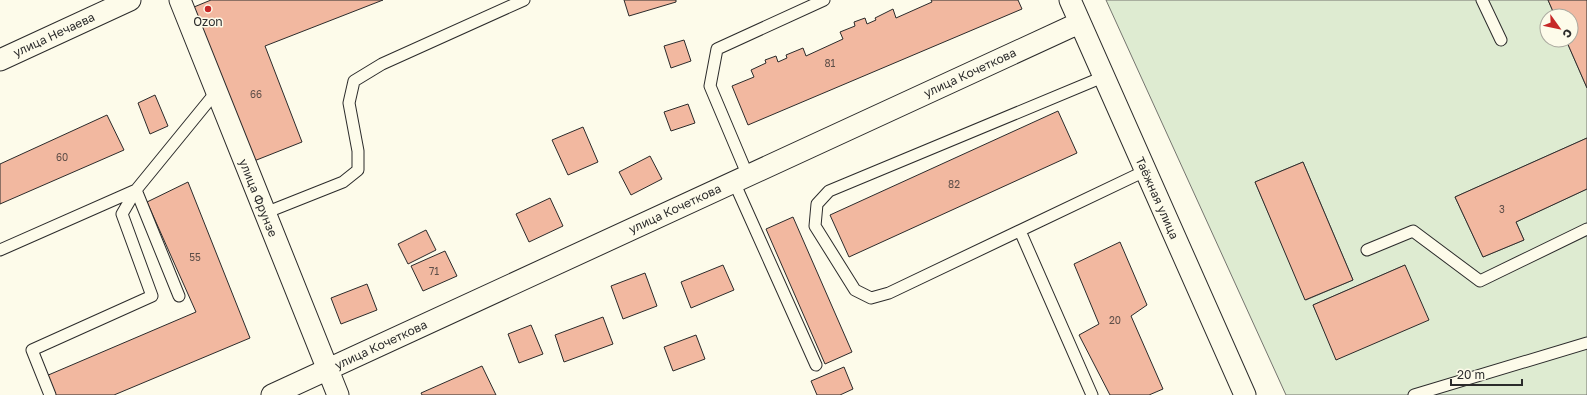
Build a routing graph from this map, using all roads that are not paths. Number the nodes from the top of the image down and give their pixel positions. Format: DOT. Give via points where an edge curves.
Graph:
graph roads {
  1 [pos="130,0"];
  2 [pos="180,0"];
  3 [pos="524,0"];
  4 [pos="824,0"];
  5 [pos="1070,0"];
  6 [pos="1482,0"];
  7 [pos="1079,23"];
  8 [pos="1501,40"];
  9 [pos="0,60"];
  10 [pos="1103,77"];
  11 [pos="216,92"];
  12 [pos="1145,171"];
  13 [pos="741,179"];
  14 [pos="136,190"];
  15 [pos="265,213"];
  16 [pos="1587,229"];
  17 [pos="1020,231"];
  18 [pos="0,250"];
  19 [pos="1367,250"];
  20 [pos="179,296"];
  21 [pos="1587,343"];
  22 [pos="816,364"];
  23 [pos="327,370"];
  24 [pos="50,395"];
  25 [pos="272,395"];
  26 [pos="338,395"];
  27 [pos="1092,395"];
  28 [pos="1245,395"];
  29 [pos="1414,395"];
  1 -- 9 [label="street, улица Нечаева"];
  2 -- 11 [label="street, улица Фрунзе"];
  3 -- 15 [label="lane" via="382,64 354,81 349,103 358,151 358,170 343,182"];
  4 -- 13 [label="lane" via="717,49 710,86"];
  5 -- 7 [label="street, Таёжная улица"];
  6 -- 8 [label="lane"];
  7 -- 10 [label="street, Таёжная улица"];
  7 -- 13 [label="street, улица Кочеткова"];
  10 -- 12 [label="street, Таёжная улица"];
  10 -- 17 [label="lane" via="829,191 817,204 815,226 855,290 870,298 889,293"];
  11 -- 14 [label="lane"];
  11 -- 15 [label="street, улица Фрунзе"];
  12 -- 17 [label="lane"];
  12 -- 28 [label="street, Таёжная улица"];
  13 -- 22 [label="lane"];
  13 -- 23 [label="street, улица Кочеткова"];
  14 -- 18 [label="lane"];
  14 -- 20 [label="lane"];
  14 -- 24 [label="lane" via="122,214 152,296 32,350"];
  15 -- 23 [label="street, улица Фрунзе"];
  16 -- 19 [label="lane" via="1480,281 1413,231"];
  17 -- 27 [label="lane"];
  21 -- 29 [label="lane"];
  23 -- 25 [label="street, улица Кочеткова"];
  23 -- 26 [label="street, улица Фрунзе"];
}
